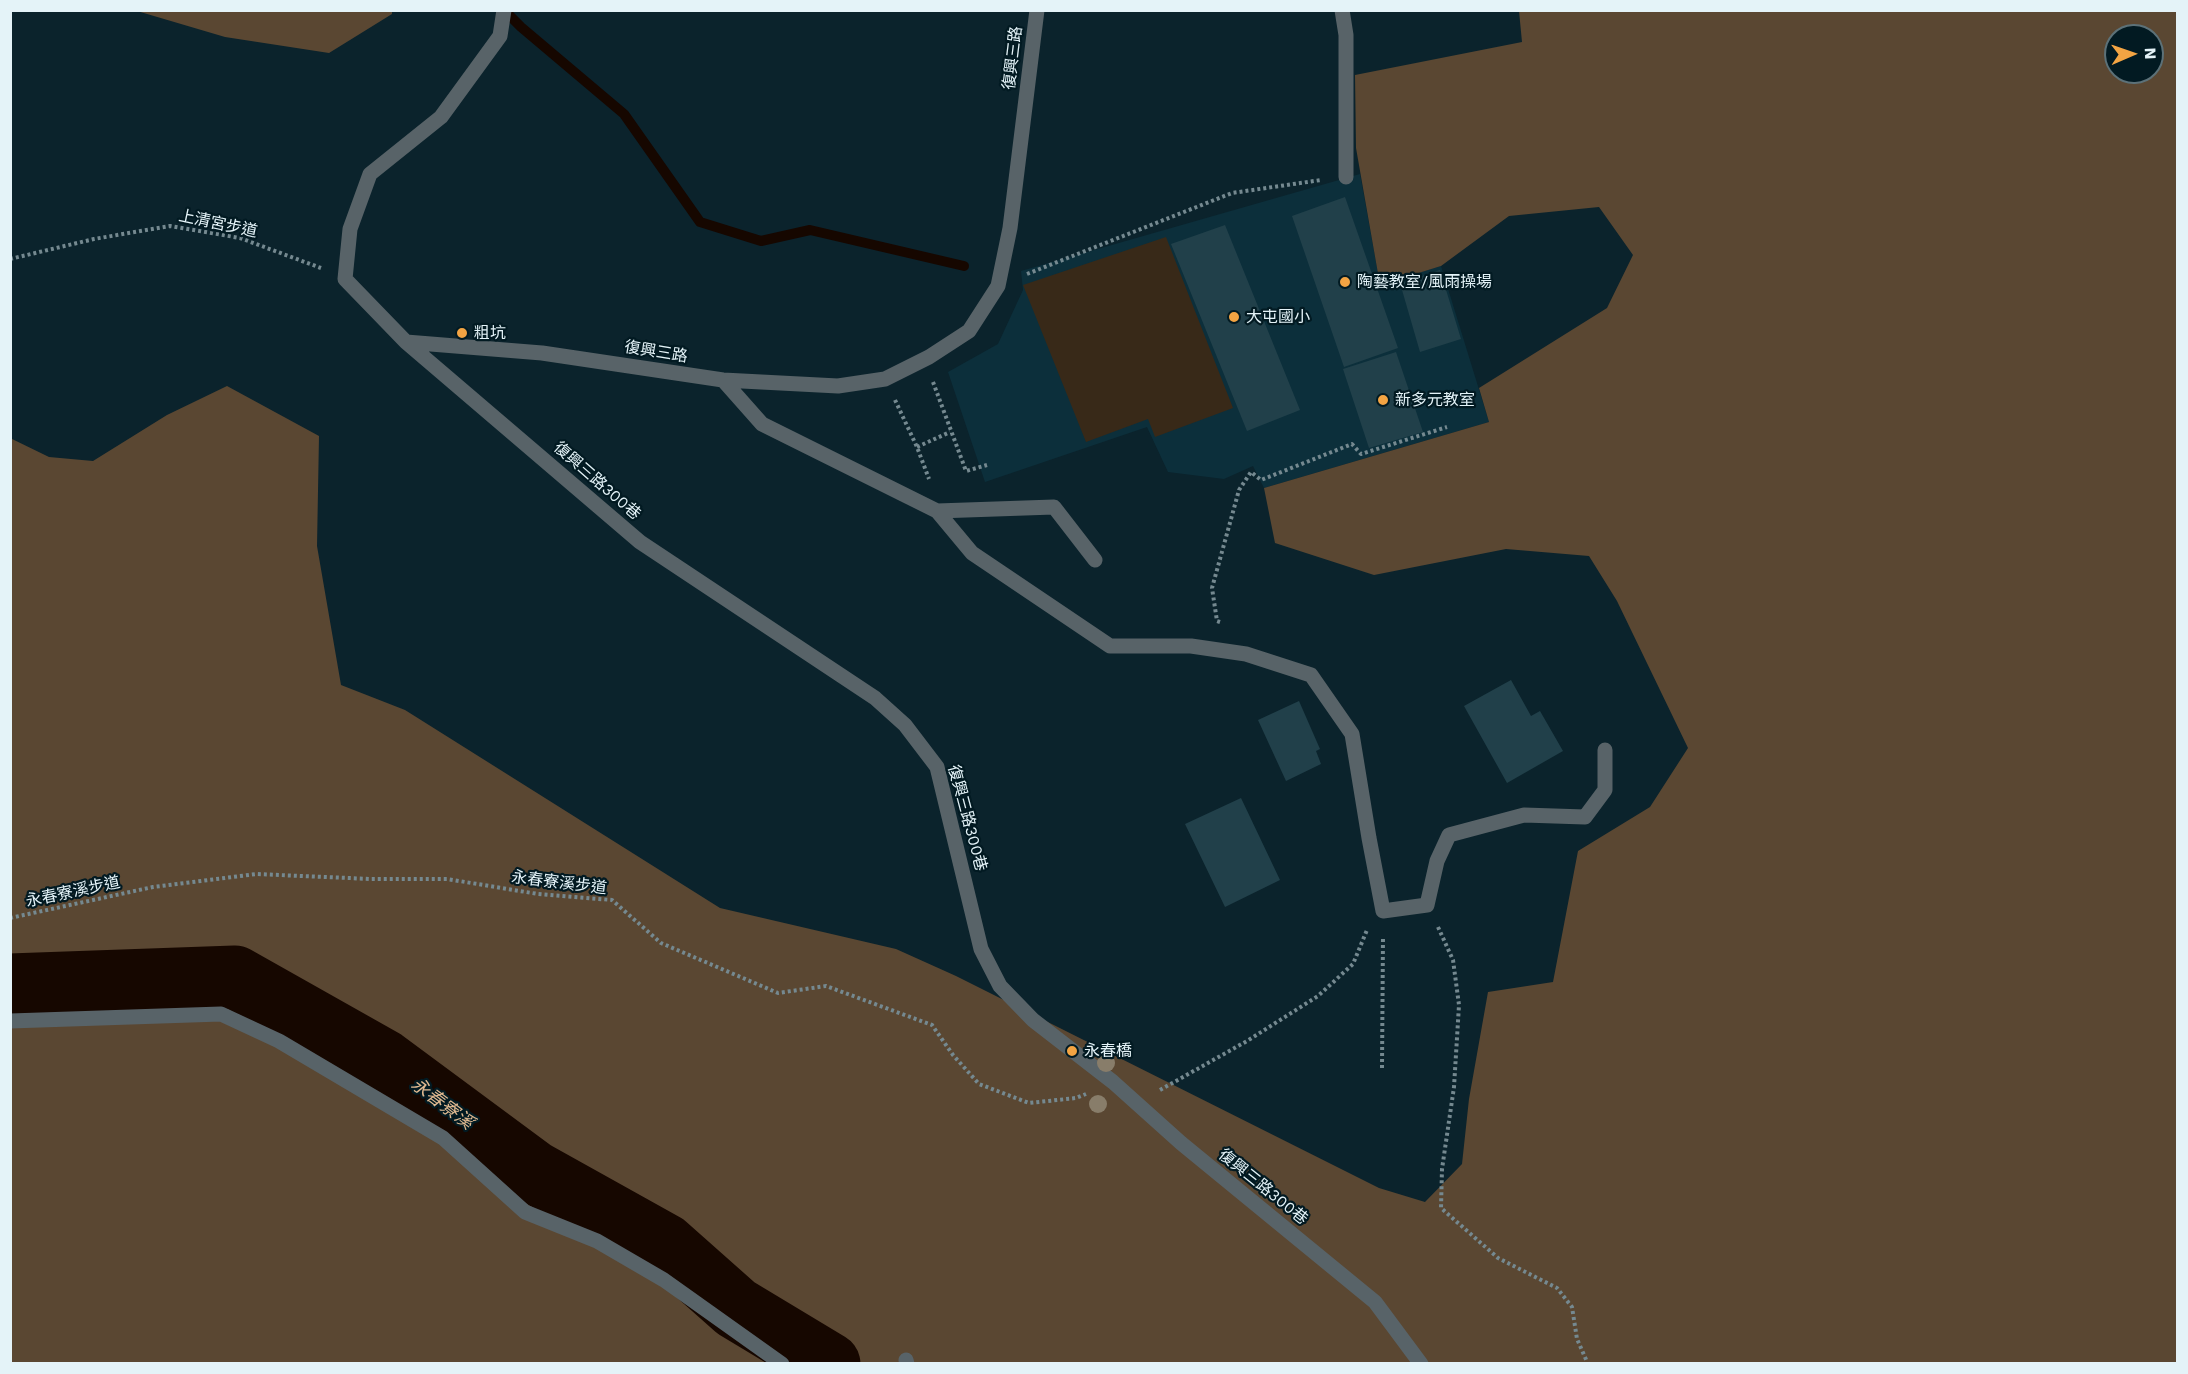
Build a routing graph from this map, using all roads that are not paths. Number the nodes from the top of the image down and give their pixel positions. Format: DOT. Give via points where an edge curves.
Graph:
graph roads {
  1 [pos="504,10"];
  2 [pos="1037,10"];
  3 [pos="1342,10"];
  4 [pos="1346,177"];
  5 [pos="406,342"];
  6 [pos="723,380"];
  7 [pos="937,511"];
  8 [pos="1095,560"];
  9 [pos="1605,750"];
  10 [pos="10,1020"];
  11 [pos="782,1364"];
  12 [pos="1421,1364"];
  1 -- 5 [label="street" via="500,36 441,117 370,174 350,229 345,279"];
  2 -- 6 [label="street, 復興三路" via="1010,228 998,286 969,331 885,379 838,386"];
  3 -- 4 [label="street" via="1346,35"];
  5 -- 6 [label="street, 復興三路" via="542,353"];
  5 -- 12 [label="street, 復興三路300巷" via="640,542 875,698 905,725 937,767 981,949 1000,986 1033,1020 1113,1082 1375,1302"];
  6 -- 7 [label="street" via="762,424"];
  7 -- 8 [label="street" via="1054,507"];
  7 -- 9 [label="street" via="972,553 1110,646 1191,646 1246,654 1311,675 1352,734 1383,911 1427,905 1437,861 1449,835 1524,815 1585,817 1605,790"];
  10 -- 11 [label="street" via="221,1014 279,1041 442,1138 525,1212 597,1241 654,1274"];
}
